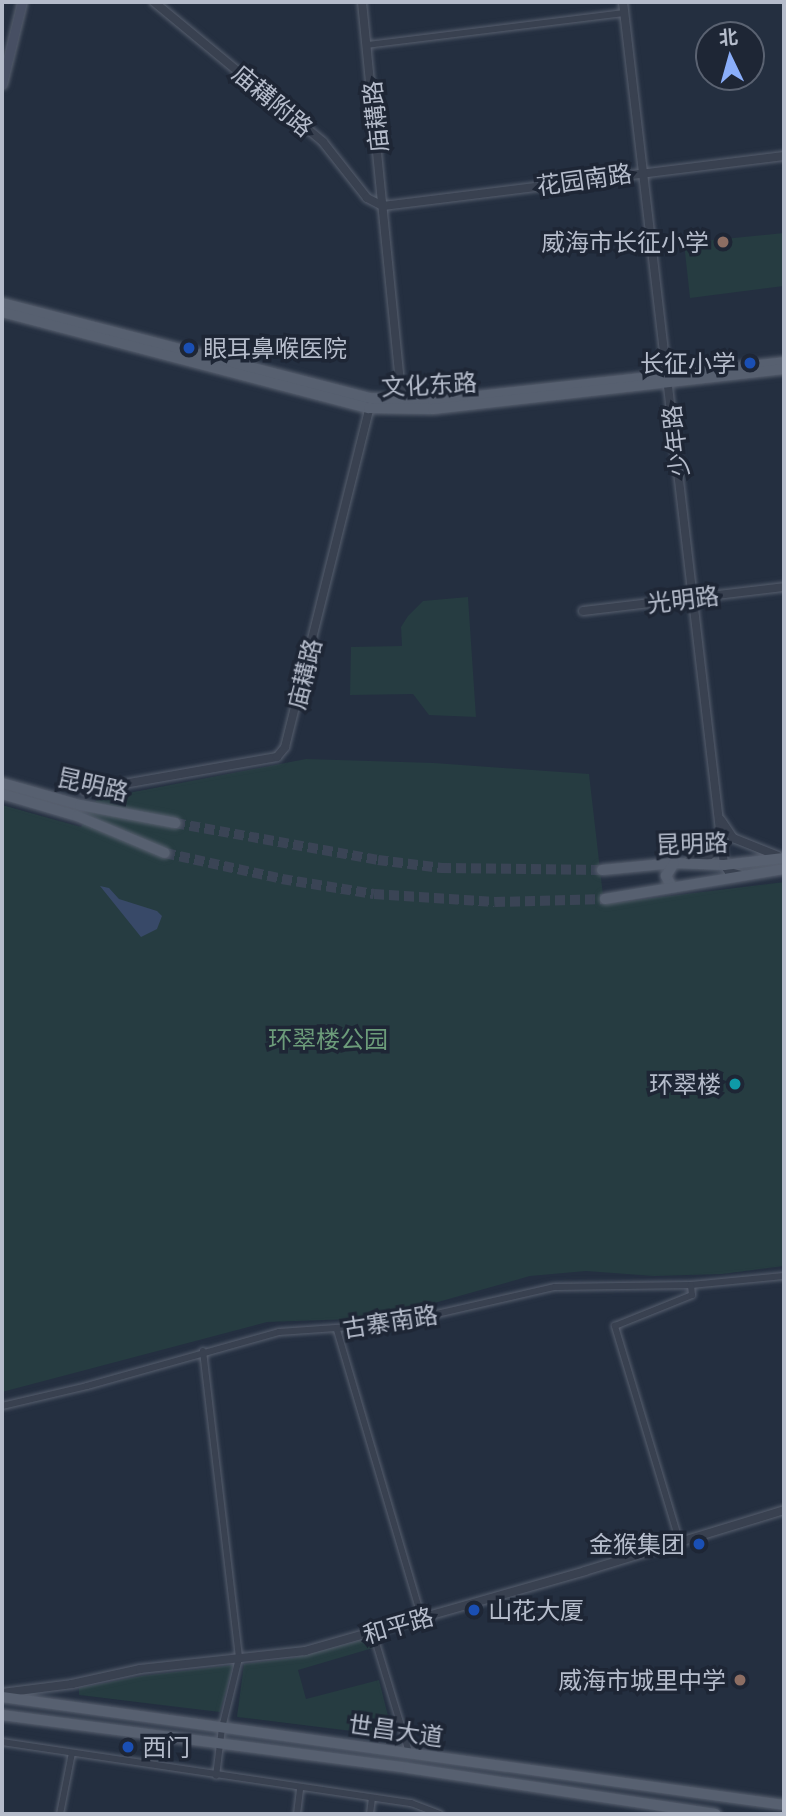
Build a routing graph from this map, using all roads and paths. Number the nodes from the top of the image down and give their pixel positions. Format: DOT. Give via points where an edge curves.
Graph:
graph roads {
  1 [pos="22,2"];
  2 [pos="154,2"];
  3 [pos="362,2"];
  4 [pos="624,2"];
  5 [pos="625,13"];
  6 [pos="367,45"];
  7 [pos="2,84"];
  8 [pos="784,156"];
  9 [pos="645,171"];
  10 [pos="383,206"];
  11 [pos="2,303"];
  12 [pos="2,312"];
  13 [pos="784,362"];
  14 [pos="784,369"];
  15 [pos="668,378"];
  16 [pos="402,400"];
  17 [pos="370,403"];
  18 [pos="784,587"];
  19 [pos="694,597"];
  20 [pos="583,611"];
  21 [pos="2,783"];
  22 [pos="84,791"];
  23 [pos="2,794"];
  24 [pos="719,816"];
  25 [pos="175,824"];
  26 [pos="721,838"];
  27 [pos="165,852"];
  28 [pos="784,858"];
  29 [pos="674,863"];
  30 [pos="724,865"];
  31 [pos="784,869"];
  32 [pos="602,870"];
  33 [pos="741,875"];
  34 [pos="672,887"];
  35 [pos="605,899"];
  36 [pos="784,1276"];
  37 [pos="691,1285"];
  38 [pos="337,1330"];
  39 [pos="203,1351"];
  40 [pos="2,1406"];
  41 [pos="784,1510"];
  42 [pos="680,1543"];
  43 [pos="422,1618"];
  44 [pos="373,1633"];
  45 [pos="239,1658"];
  46 [pos="2,1695"];
  47 [pos="2,1715"];
  48 [pos="222,1728"];
  49 [pos="2,1742"];
  50 [pos="220,1744"];
  51 [pos="409,1752"];
  52 [pos="72,1753"];
  53 [pos="216,1776"];
  54 [pos="300,1787"];
  55 [pos="372,1798"];
  56 [pos="784,1805"];
  57 [pos="60,1814"];
  58 [pos="297,1814"];
  59 [pos="370,1814"];
  60 [pos="440,1814"];
  61 [pos="716,1814"];
  1 -- 7 [label="main road"];
  2 -- 10 [label="street, 庙耩附路" via="323,142 367,198"];
  3 -- 6 [label="street, 庙耩路"];
  4 -- 5 [label="street, 少年路"];
  5 -- 6 [label="street"];
  5 -- 9 [label="street, 少年路"];
  6 -- 10 [label="street, 庙耩路"];
  8 -- 9 [label="street, 花园南路"];
  9 -- 10 [label="street, 花园南路"];
  9 -- 15 [label="street, 少年路"];
  10 -- 16 [label="street, 庙耩路"];
  11 -- 17 [label="main road"];
  12 -- 17 [label="main road, 文化东路"];
  13 -- 15 [label="main road"];
  14 -- 15 [label="main road, 文化东路"];
  15 -- 16 [label="main road" via="433,401"];
  15 -- 17 [label="main road, 文化东路" via="433,409"];
  15 -- 19 [label="street, 少年路"];
  16 -- 17 [label="main road"];
  17 -- 22 [label="street, 庙耩路" via="285,747 277,757"];
  18 -- 19 [label="street, 光明路"];
  19 -- 20 [label="street, 光明路"];
  19 -- 24 [label="street, 少年路"];
  21 -- 25 [label="main road, 昆明路"];
  23 -- 27 [label="main road, 昆明路" via="77,816"];
  24 -- 26 [label="street, 少年路"];
  24 -- 28 [label="street" via="733,838"];
  26 -- 29 [label="street" via="709,855"];
  26 -- 30 [label="street, 少年路"];
  28 -- 30 [label="main road, 昆明路"];
  29 -- 30 [label="main road, 昆明路"];
  29 -- 32 [label="main road, 昆明路"];
  29 -- 34 [label="main road" via="666,876"];
  30 -- 33 [label="street"];
  31 -- 33 [label="main road, 昆明路"];
  33 -- 34 [label="main road, 昆明路"];
  34 -- 35 [label="main road, 昆明路"];
  36 -- 37 [label="street, 古寨南路"];
  37 -- 38 [label="street, 古寨南路" via="555,1287 393,1324"];
  37 -- 42 [label="street" via="692,1295 615,1326"];
  38 -- 39 [label="street, 古寨南路" via="279,1332"];
  38 -- 43 [label="street"];
  39 -- 40 [label="street, 古寨南路"];
  39 -- 45 [label="street"];
  41 -- 42 [label="street, 和平路"];
  42 -- 43 [label="street, 和平路"];
  43 -- 44 [label="street, 和平路"];
  44 -- 45 [label="street, 和平路" via="305,1651"];
  44 -- 51 [label="street"];
  45 -- 46 [label="street, 和平路" via="140,1669"];
  45 -- 48 [label="street"];
  46 -- 48 [label="main road, 世昌大道"];
  47 -- 50 [label="main road, 世昌大道"];
  48 -- 50 [label="street"];
  48 -- 51 [label="main road, 世昌大道"];
  49 -- 52 [label="street"];
  50 -- 53 [label="street"];
  50 -- 61 [label="main road, 世昌大道"];
  51 -- 56 [label="main road, 世昌大道"];
  52 -- 53 [label="street"];
  52 -- 57 [label="street"];
  53 -- 54 [label="street"];
  54 -- 55 [label="street"];
  54 -- 58 [label="street"];
  55 -- 59 [label="street"];
  55 -- 60 [label="street" via="411,1803"];
}
